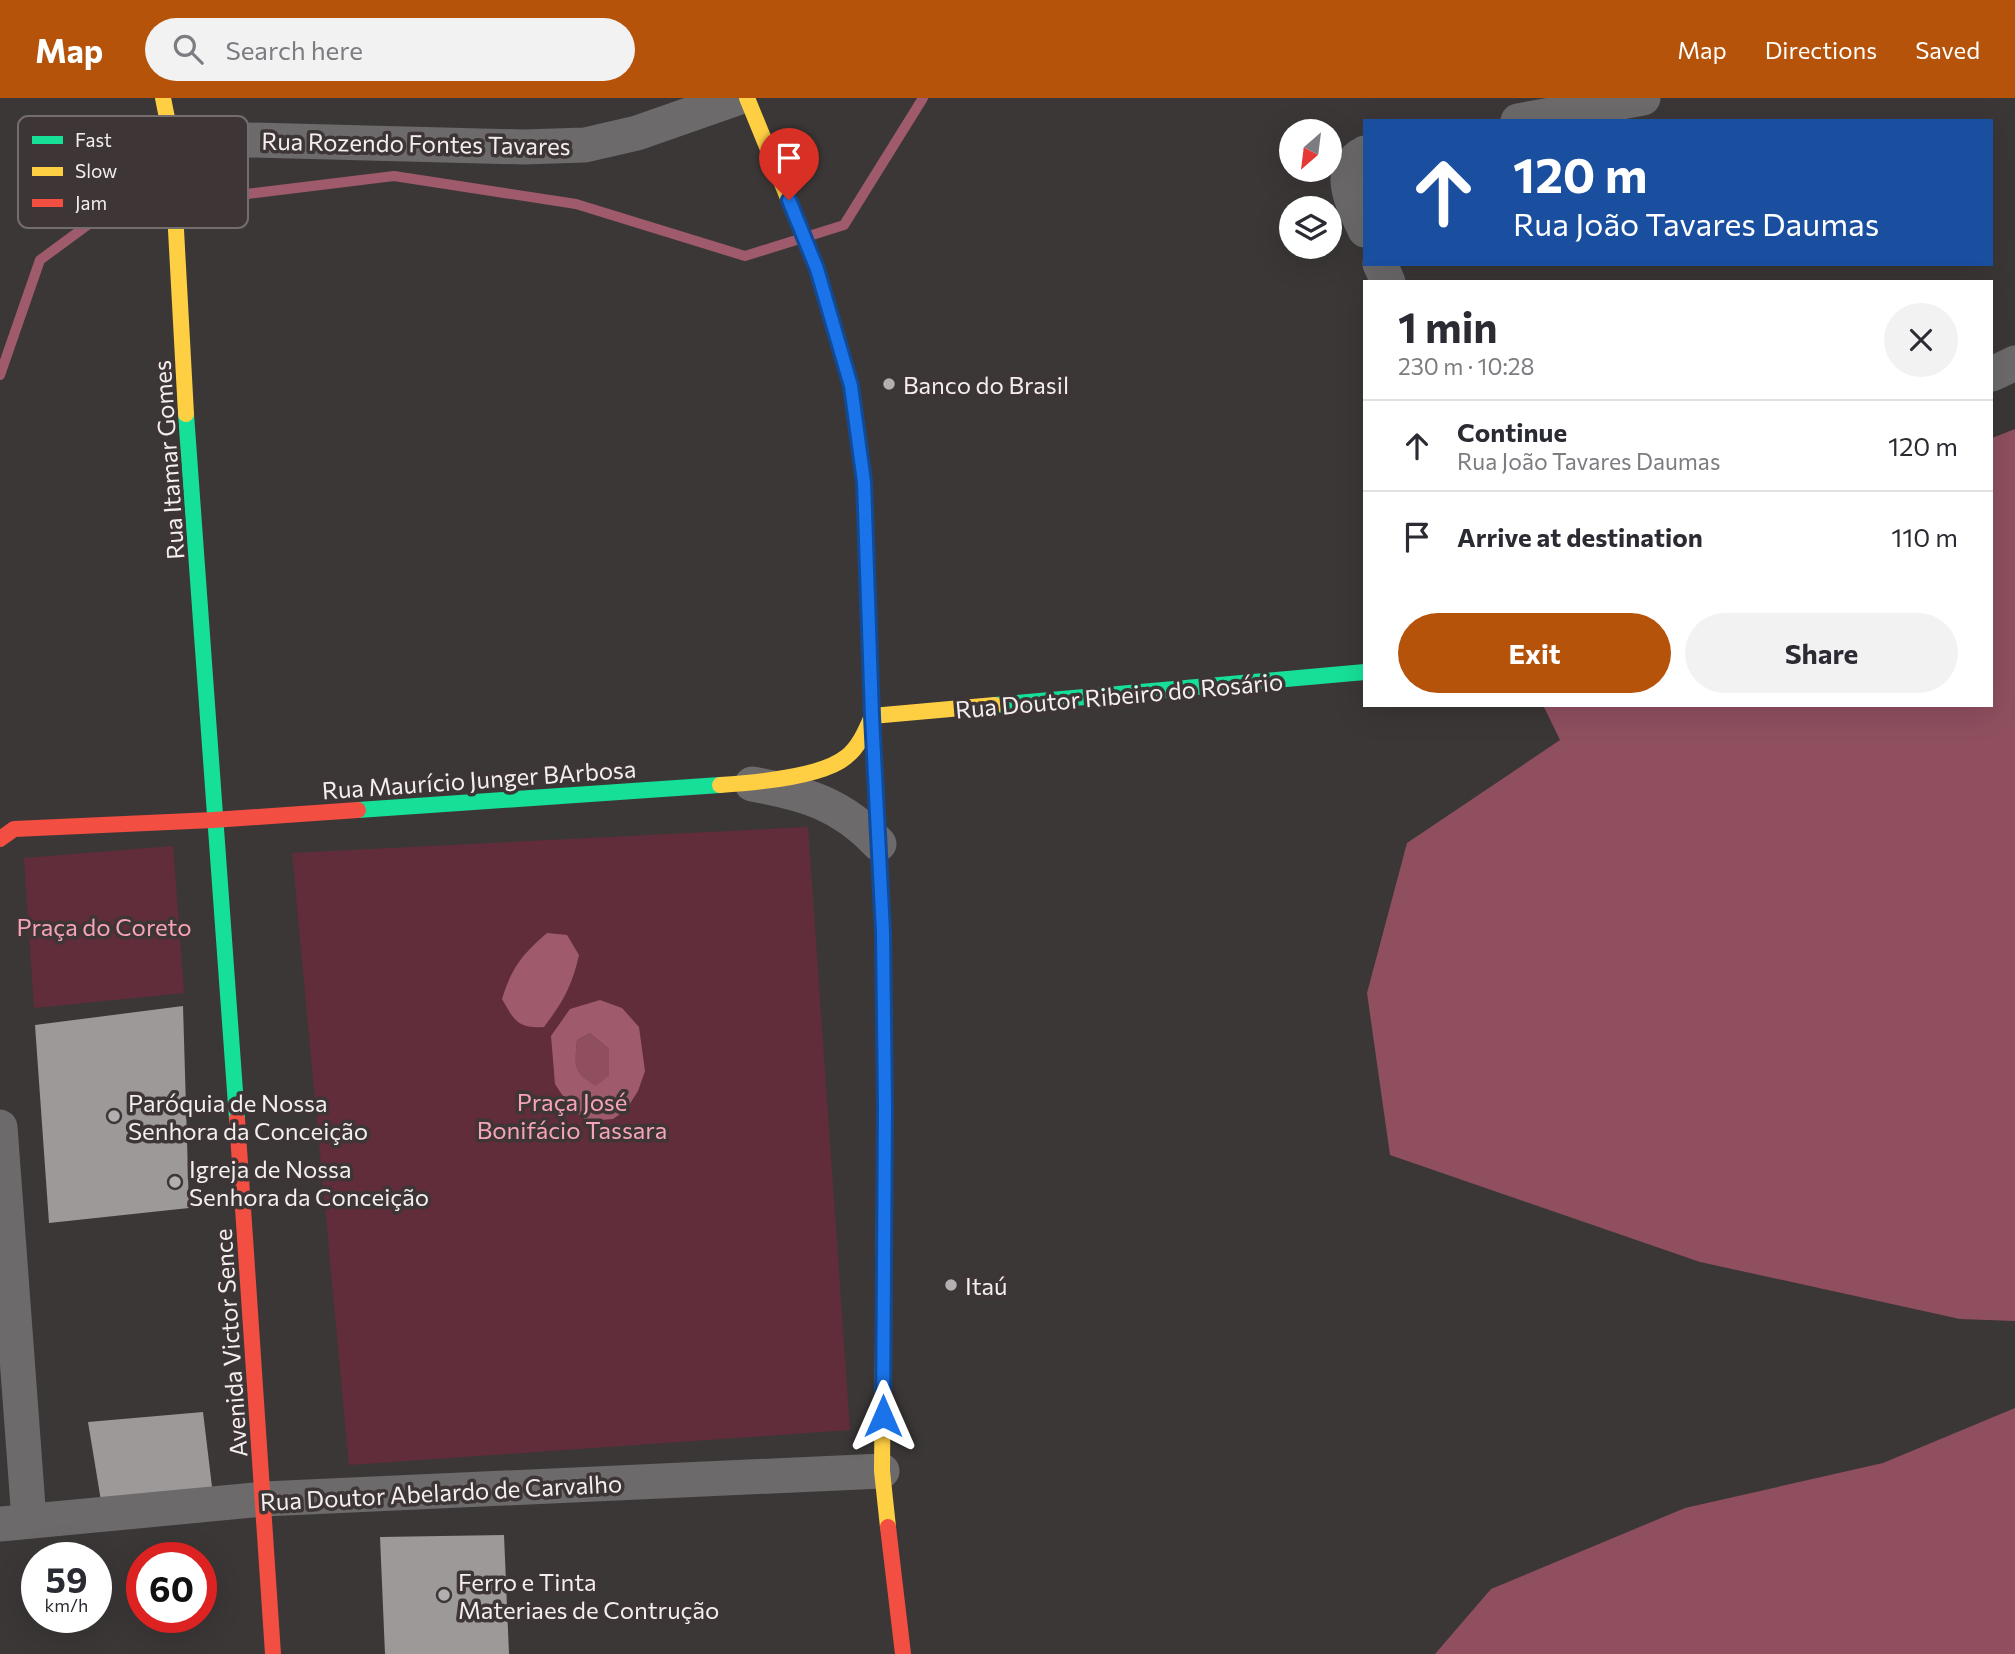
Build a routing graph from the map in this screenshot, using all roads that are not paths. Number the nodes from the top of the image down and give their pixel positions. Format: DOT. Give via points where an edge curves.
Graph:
graph roads {
  1 [pos="163,98"];
  2 [pos="737,98"];
  3 [pos="747,98"];
  4 [pos="1643,98"];
  5 [pos="167,116"];
  6 [pos="1529,119"];
  7 [pos="248,140"];
  8 [pos="1363,154"];
  9 [pos="1363,225"];
  10 [pos="177,228"];
  11 [pos="2015,363"];
  12 [pos="1993,374"];
  13 [pos="1363,672"];
  14 [pos="872,716"];
  15 [pos="748,783"];
  16 [pos="213,820"];
  17 [pos="0,839"];
  18 [pos="879,844"];
  19 [pos="0,1127"];
  20 [pos="882,1471"];
  21 [pos="264,1499"];
  22 [pos="15,1522"];
  23 [pos="273,1654"];
  24 [pos="904,1654"];
  1 -- 5 [label="main road, Rua Itamar Gomes"];
  2 -- 7 [label="street, Rua Rozendo Fontes Tavares" via="585,145"];
  3 -- 14 [label="main road" via="817,269 851,386 864,482"];
  4 -- 6 [label="street"];
  8 -- 9 [label="street" via="1355,158 1347,177"];
  10 -- 16 [label="main road, Rua Itamar Gomes"];
  11 -- 12 [label="street"];
  13 -- 14 [label="main road, Rua Doutor Ribeiro do Rosário"];
  14 -- 15 [label="main road, Rua Maurício Junger BArbosa" via="843,760"];
  14 -- 18 [label="main road"];
  15 -- 16 [label="main road, Rua Maurício Junger BArbosa"];
  15 -- 18 [label="street" via="822,802 844,813"];
  16 -- 17 [label="main road, Rua Maurício Junger BArbosa" via="15,830"];
  16 -- 21 [label="main road, Avenida Victor Sence"];
  18 -- 20 [label="main road" via="885,1108"];
  19 -- 22 [label="street"];
  20 -- 21 [label="street, Rua Doutor Abelardo de Carvalho"];
  20 -- 24 [label="main road"];
  21 -- 22 [label="street, Rua Doutor Abelardo de Carvalho"];
  21 -- 23 [label="main road, Avenida Victor Sence"];
}
